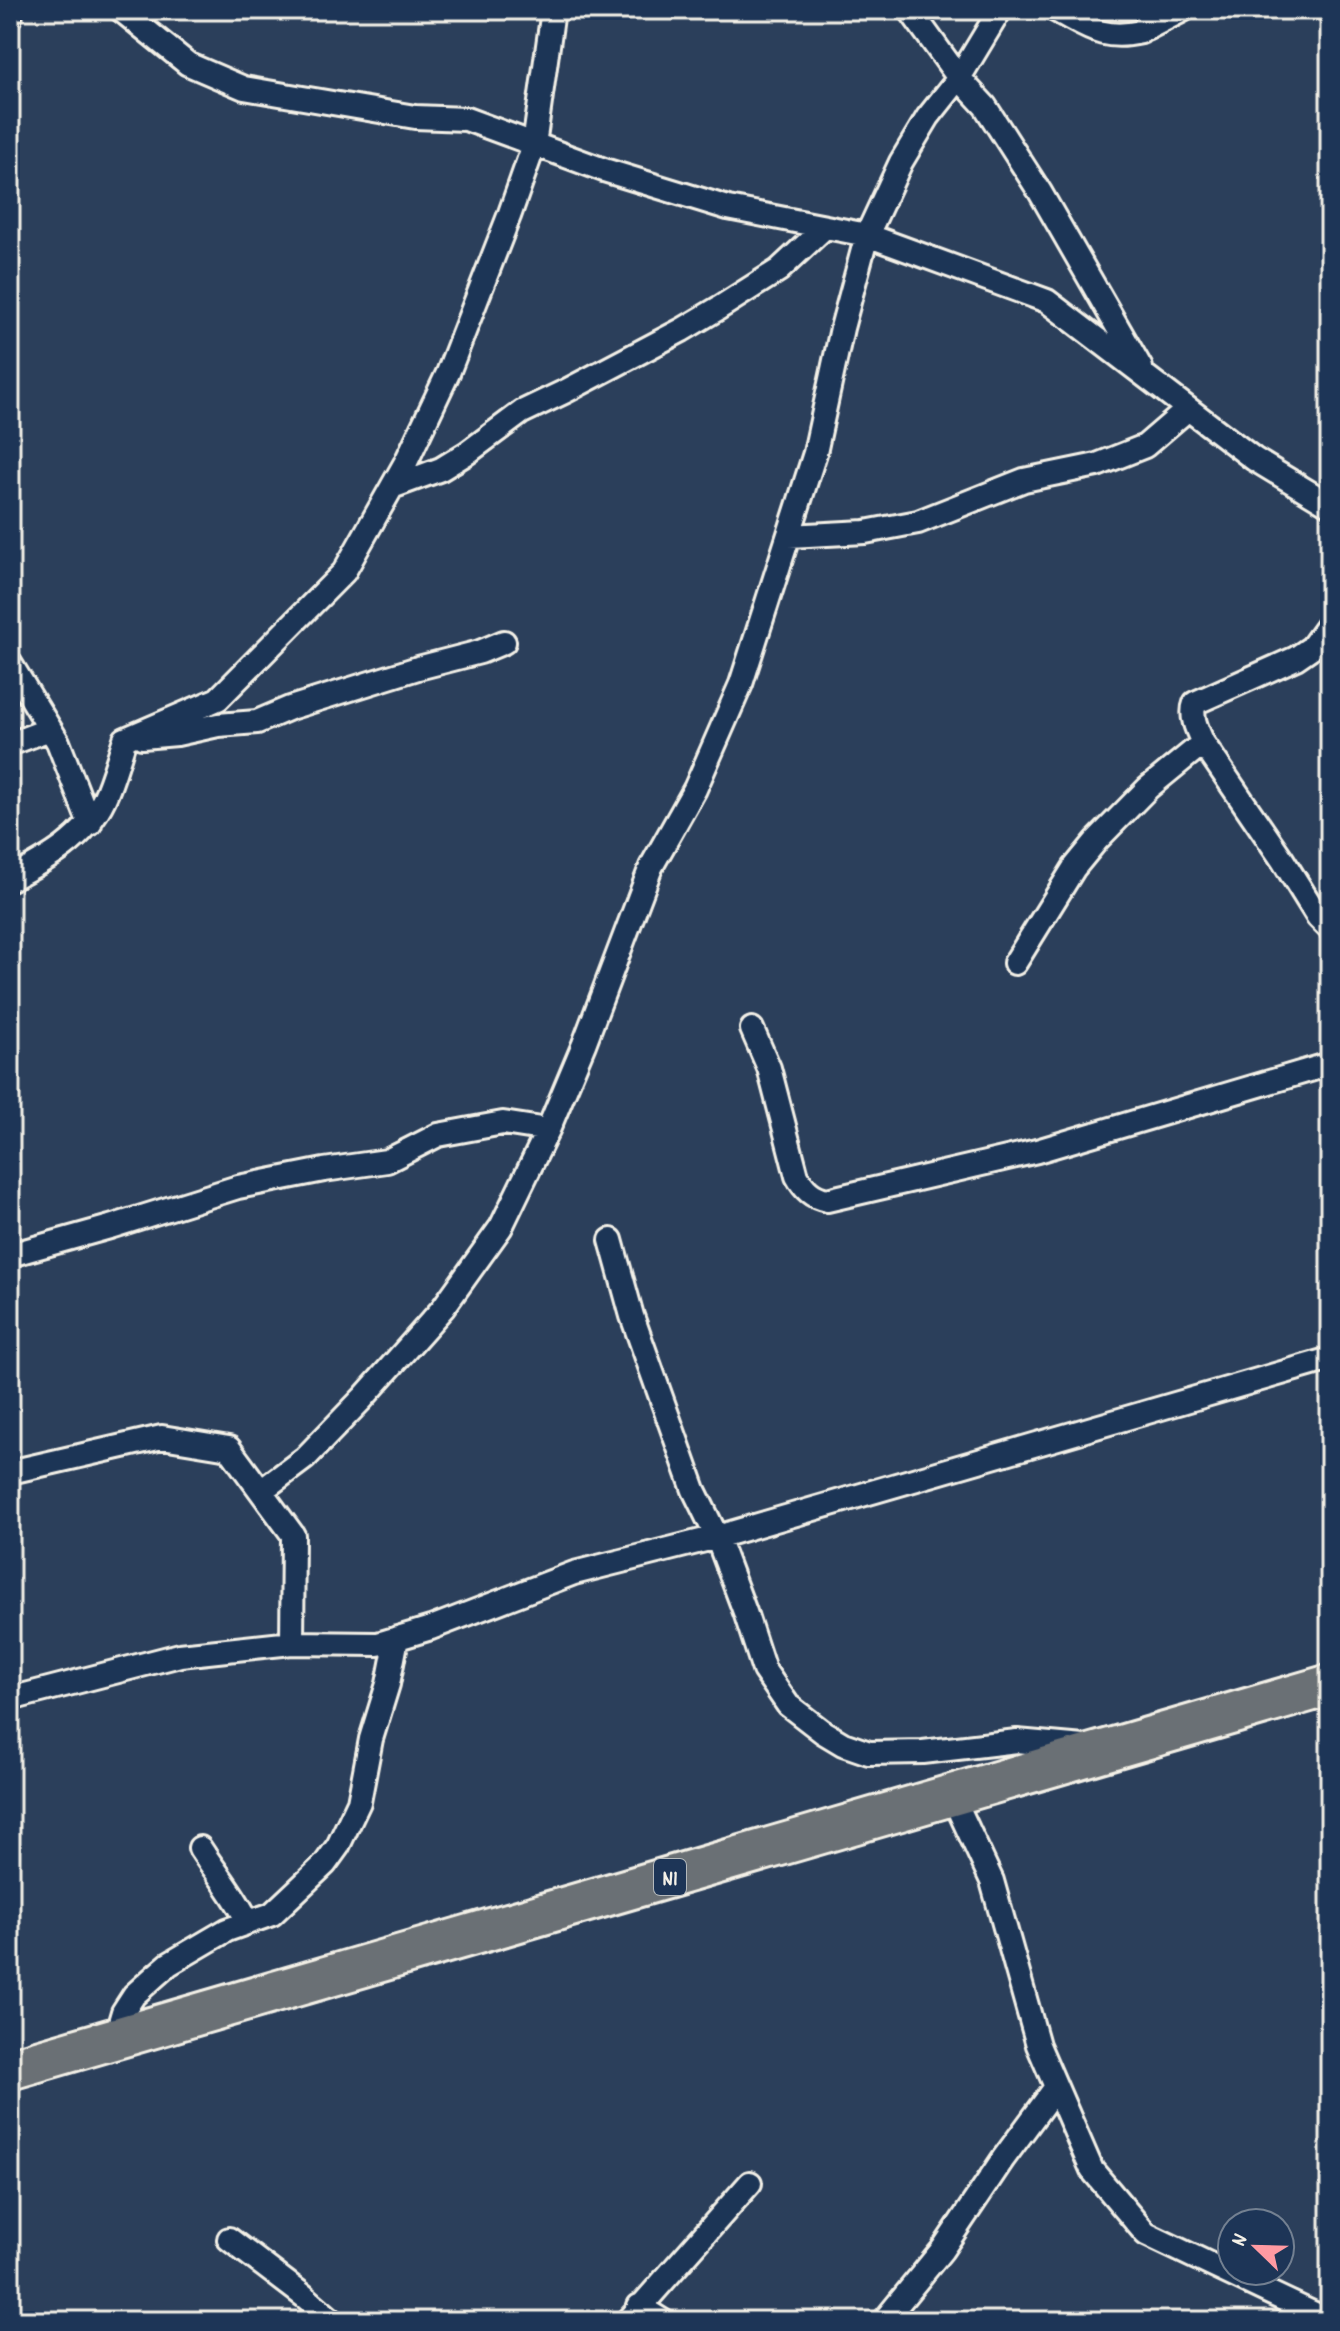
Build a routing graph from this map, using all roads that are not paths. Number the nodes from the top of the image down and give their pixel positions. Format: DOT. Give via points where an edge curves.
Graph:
graph roads {
  1 [pos="12,10"];
  2 [pos="121,10"];
  3 [pos="553,10"];
  4 [pos="910,10"];
  5 [pos="1000,10"];
  6 [pos="1055,10"];
  7 [pos="1158,10"];
  8 [pos="1183,10"];
  9 [pos="10,17"];
  10 [pos="1141,32"];
  11 [pos="959,78"];
  12 [pos="534,145"];
  13 [pos="825,227"];
  14 [pos="867,235"];
  15 [pos="1145,376"];
  16 [pos="1188,409"];
  17 [pos="392,487"];
  18 [pos="1330,505"];
  19 [pos="789,536"];
  20 [pos="1330,622"];
  21 [pos="504,642"];
  22 [pos="10,663"];
  23 [pos="50,729"];
  24 [pos="125,739"];
  25 [pos="1203,743"];
  26 [pos="10,744"];
  27 [pos="90,824"];
  28 [pos="10,879"];
  29 [pos="1330,929"];
  30 [pos="1015,963"];
  31 [pos="752,1029"];
  32 [pos="1330,1064"];
  33 [pos="548,1130"];
  34 [pos="611,1240"];
  35 [pos="10,1255"];
  36 [pos="1330,1359"];
  37 [pos="10,1472"];
  38 [pos="261,1491"];
  39 [pos="717,1537"];
  40 [pos="397,1638"];
  41 [pos="292,1643"];
  42 [pos="1330,1685"];
  43 [pos="10,1699"];
  44 [pos="1108,1749"];
  45 [pos="952,1795"];
  46 [pos="200,1848"];
  47 [pos="248,1922"];
  48 [pos="115,2039"];
  49 [pos="10,2069"];
  50 [pos="1056,2087"];
  51 [pos="750,2183"];
  52 [pos="229,2239"];
  53 [pos="633,2314"];
  54 [pos="333,2321"];
  55 [pos="663,2321"];
  56 [pos="884,2321"];
  57 [pos="1329,2321"];
  1 -- 9 [label="street"];
  2 -- 12 [label="street" via="188,64 244,88 415,117 466,119"];
  3 -- 12 [label="street"];
  4 -- 11 [label="street"];
  5 -- 11 [label="street"];
  6 -- 10 [label="street" via="1105,35"];
  7 -- 10 [label="street"];
  8 -- 10 [label="street"];
  11 -- 14 [label="street" via="901,162"];
  11 -- 15 [label="street" via="985,106 1040,192"];
  12 -- 13 [label="street" via="728,208"];
  12 -- 17 [label="street" via="448,373"];
  13 -- 14 [label="street"];
  13 -- 17 [label="street" via="779,270 719,308 522,412 441,469"];
  14 -- 15 [label="street" via="1047,301"];
  14 -- 19 [label="street" via="815,453"];
  15 -- 16 [label="street"];
  16 -- 18 [label="street" via="1254,459"];
  16 -- 19 [label="street" via="1145,446 1097,465 1024,480 918,522 865,532"];
  17 -- 24 [label="street" via="344,572 218,699"];
  19 -- 33 [label="street" via="741,684 695,789 651,867"];
  20 -- 25 [label="street" via="1312,647 1296,658 1195,703 1192,710"];
  21 -- 24 [label="street" via="257,722"];
  22 -- 23 [label="street"];
  23 -- 26 [label="street"];
  23 -- 27 [label="street"];
  24 -- 27 [label="street"];
  25 -- 29 [label="street"];
  25 -- 30 [label="street" via="1097,840"];
  27 -- 28 [label="street" via="56,854"];
  31 -- 32 [label="street" via="769,1068 797,1176 816,1198 827,1200 1037,1151"];
  33 -- 35 [label="street" via="503,1123 438,1135 387,1161 238,1187"];
  33 -- 38 [label="street" via="501,1227 443,1308 305,1458"];
  34 -- 39 [label="street" via="632,1316 694,1490"];
  36 -- 39 [label="street"];
  37 -- 38 [label="street" via="162,1437 229,1448"];
  38 -- 41 [label="street" via="293,1535"];
  39 -- 40 [label="street" via="574,1573"];
  39 -- 44 [label="street" via="764,1670 788,1705 833,1738 869,1753 1017,1741"];
  40 -- 41 [label="street" via="378,1644"];
  40 -- 47 [label="street" via="351,1823 311,1878 272,1914"];
  41 -- 43 [label="street" via="180,1655"];
  42 -- 44 [label="highway, N1"];
  44 -- 45 [label="highway, N1"];
  45 -- 48 [label="highway, N1"];
  45 -- 50 [label="street" via="992,1881 1038,2045"];
  46 -- 47 [label="street"];
  47 -- 48 [label="street" via="154,1977 123,2012"];
  48 -- 49 [label="highway, N1"];
  50 -- 56 [label="street" via="942,2250"];
  50 -- 57 [label="street" via="1092,2170 1146,2234"];
  51 -- 53 [label="street"];
  52 -- 54 [label="street"];
  53 -- 55 [label="street"];
}
